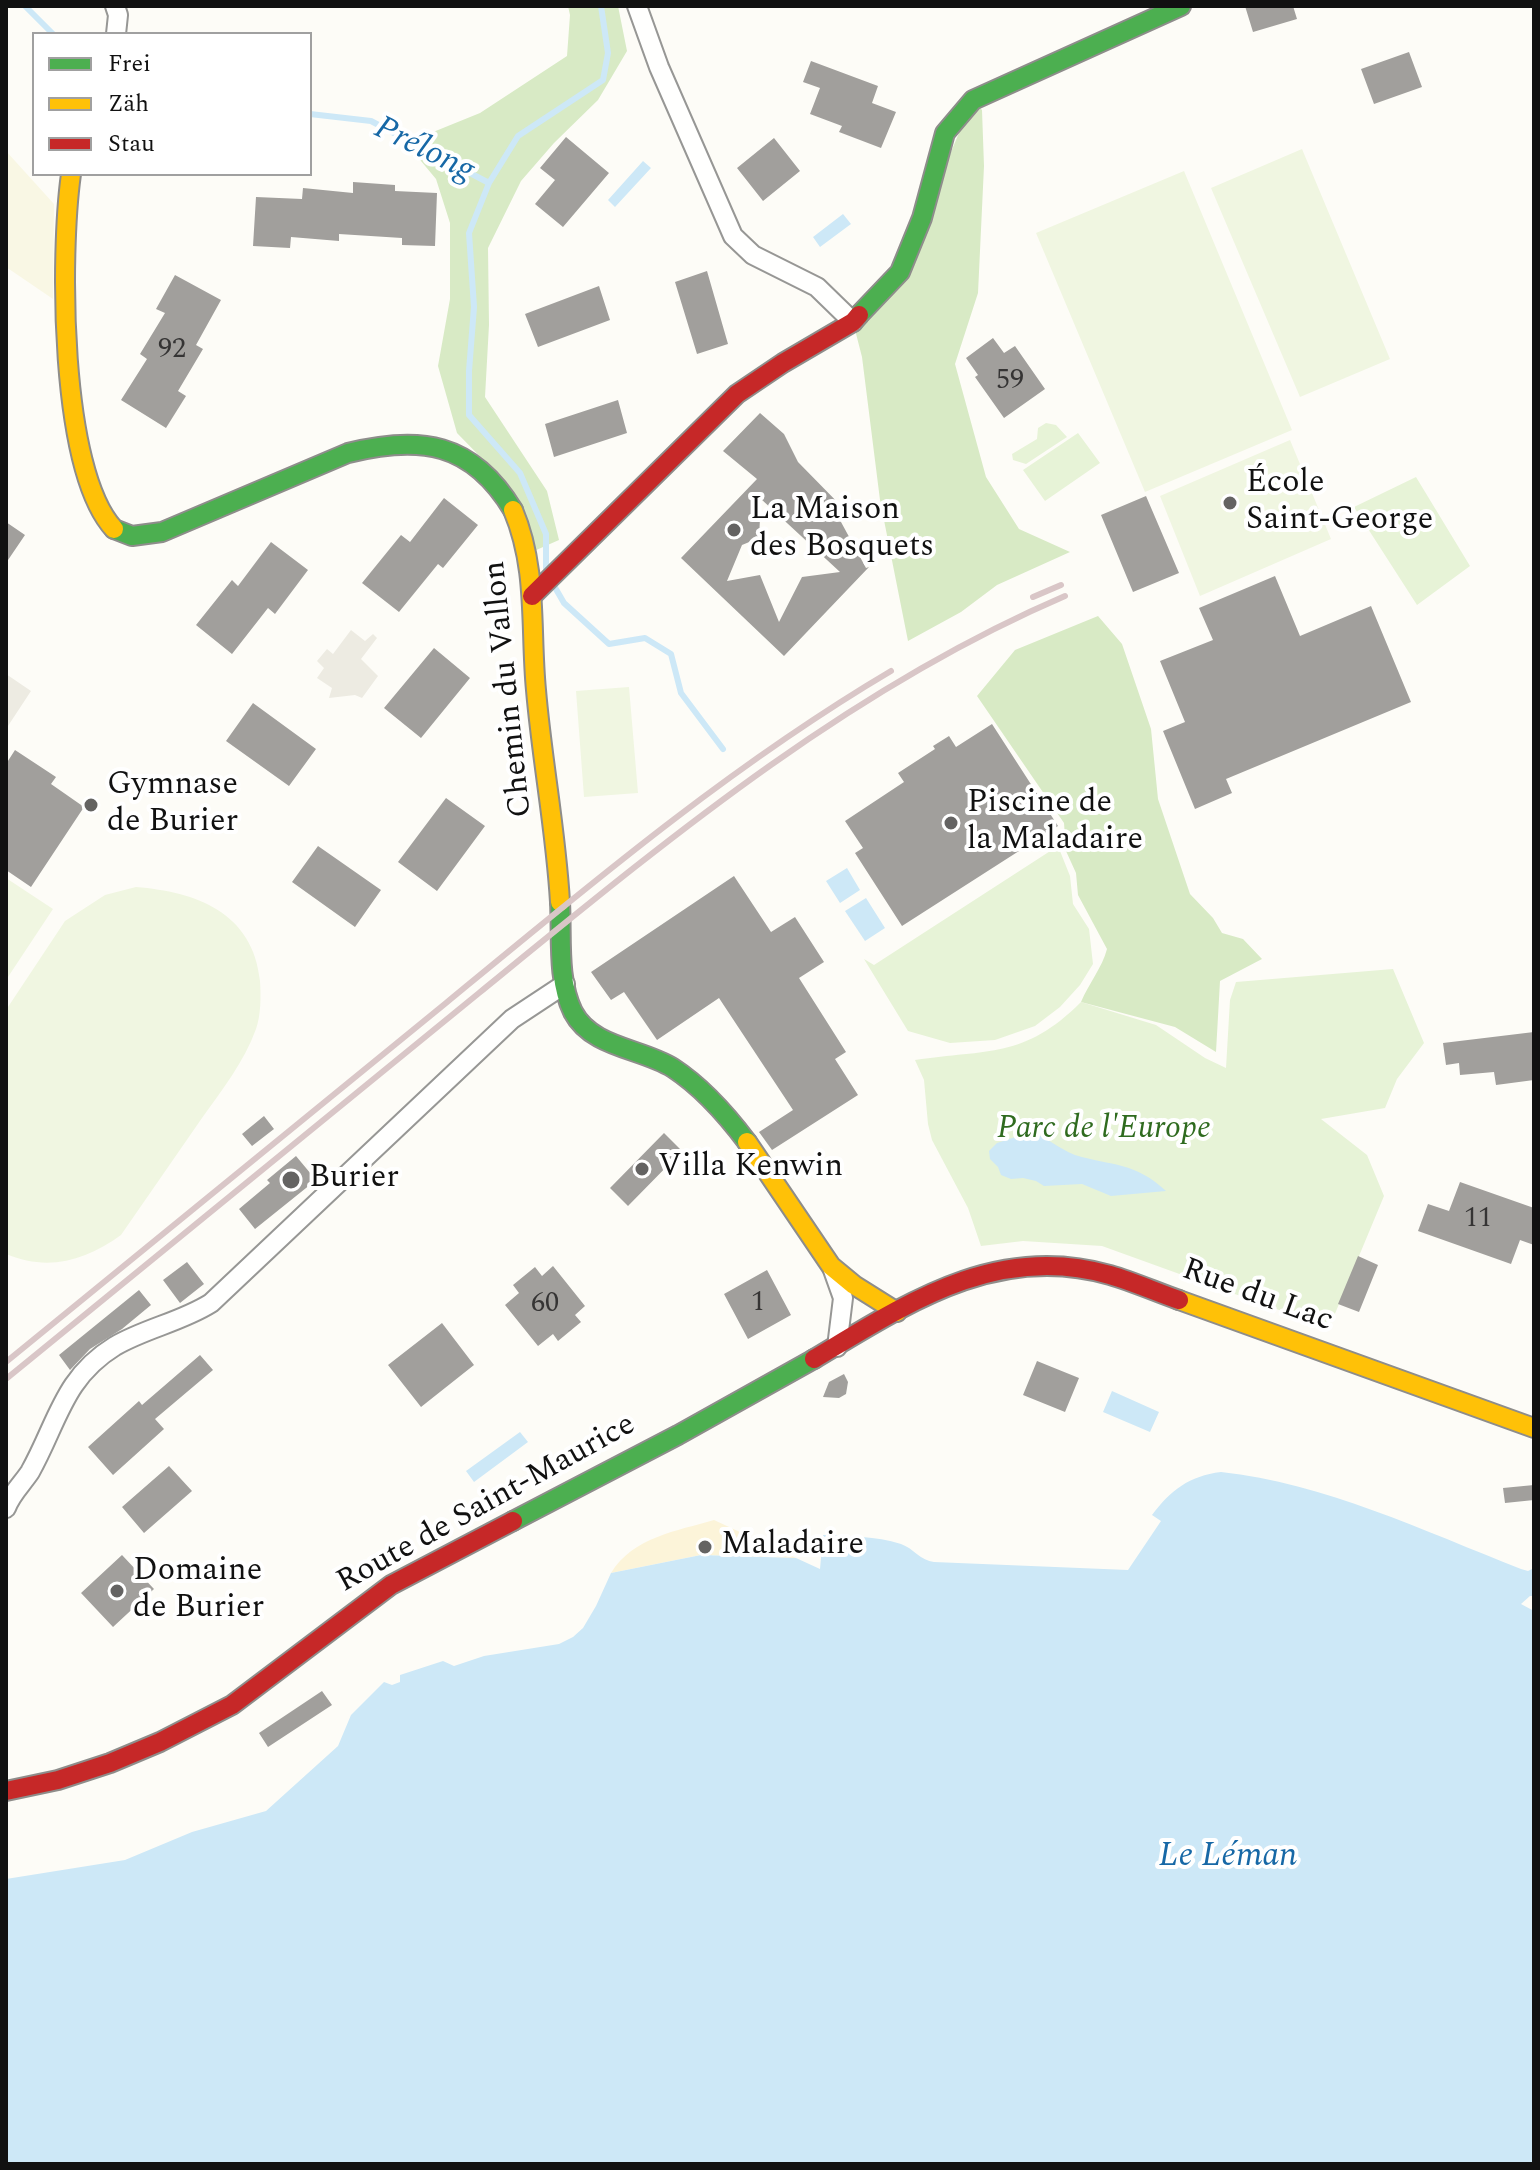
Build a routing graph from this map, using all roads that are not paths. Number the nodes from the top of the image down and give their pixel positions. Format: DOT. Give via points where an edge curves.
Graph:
graph roads {
  1 [pos="115,6"];
  2 [pos="637,6"];
  3 [pos="1181,6"];
  4 [pos="116,32"];
  5 [pos="71,176"];
  6 [pos="853,322"];
  7 [pos="538,590"];
  8 [pos="565,984"];
  9 [pos="832,1267"];
  10 [pos="954,1283"];
  11 [pos="897,1312"];
  12 [pos="837,1347"];
  13 [pos="1534,1428"];
  14 [pos="6,1508"];
  15 [pos="6,1791"];
  1 -- 4 [label="street"];
  2 -- 6 [label="street" via="733,236 753,255 817,287"];
  3 -- 6 [label="street" via="973,100 945,133 922,218 900,272"];
  5 -- 7 [label="street, Chemin du Vallon" via="62,259 77,431 93,499 114,529 127,536 168,530 309,466 391,441 423,443 448,449 499,487 525,541"];
  6 -- 7 [label="street" via="737,394"];
  7 -- 8 [label="street, Chemin du Vallon" via="535,684 555,834"];
  8 -- 9 [label="street, Chemin du Vallon" via="573,1011 588,1033 651,1056 711,1099"];
  8 -- 14 [label="street" via="512,1019 211,1303 133,1337 92,1363 73,1385"];
  9 -- 11 [label="street, Chemin du Vallon"];
  9 -- 12 [label="street, Chemin du Vallon" via="843,1298"];
  10 -- 11 [label="street, Route de Saint-Maurice"];
  10 -- 13 [label="street, Rue du Lac" via="1025,1266 1109,1275"];
  11 -- 12 [label="street, Route de Saint-Maurice"];
  12 -- 15 [label="street, Route de Saint-Maurice" via="391,1585 242,1699 185,1730 68,1776"];
}
